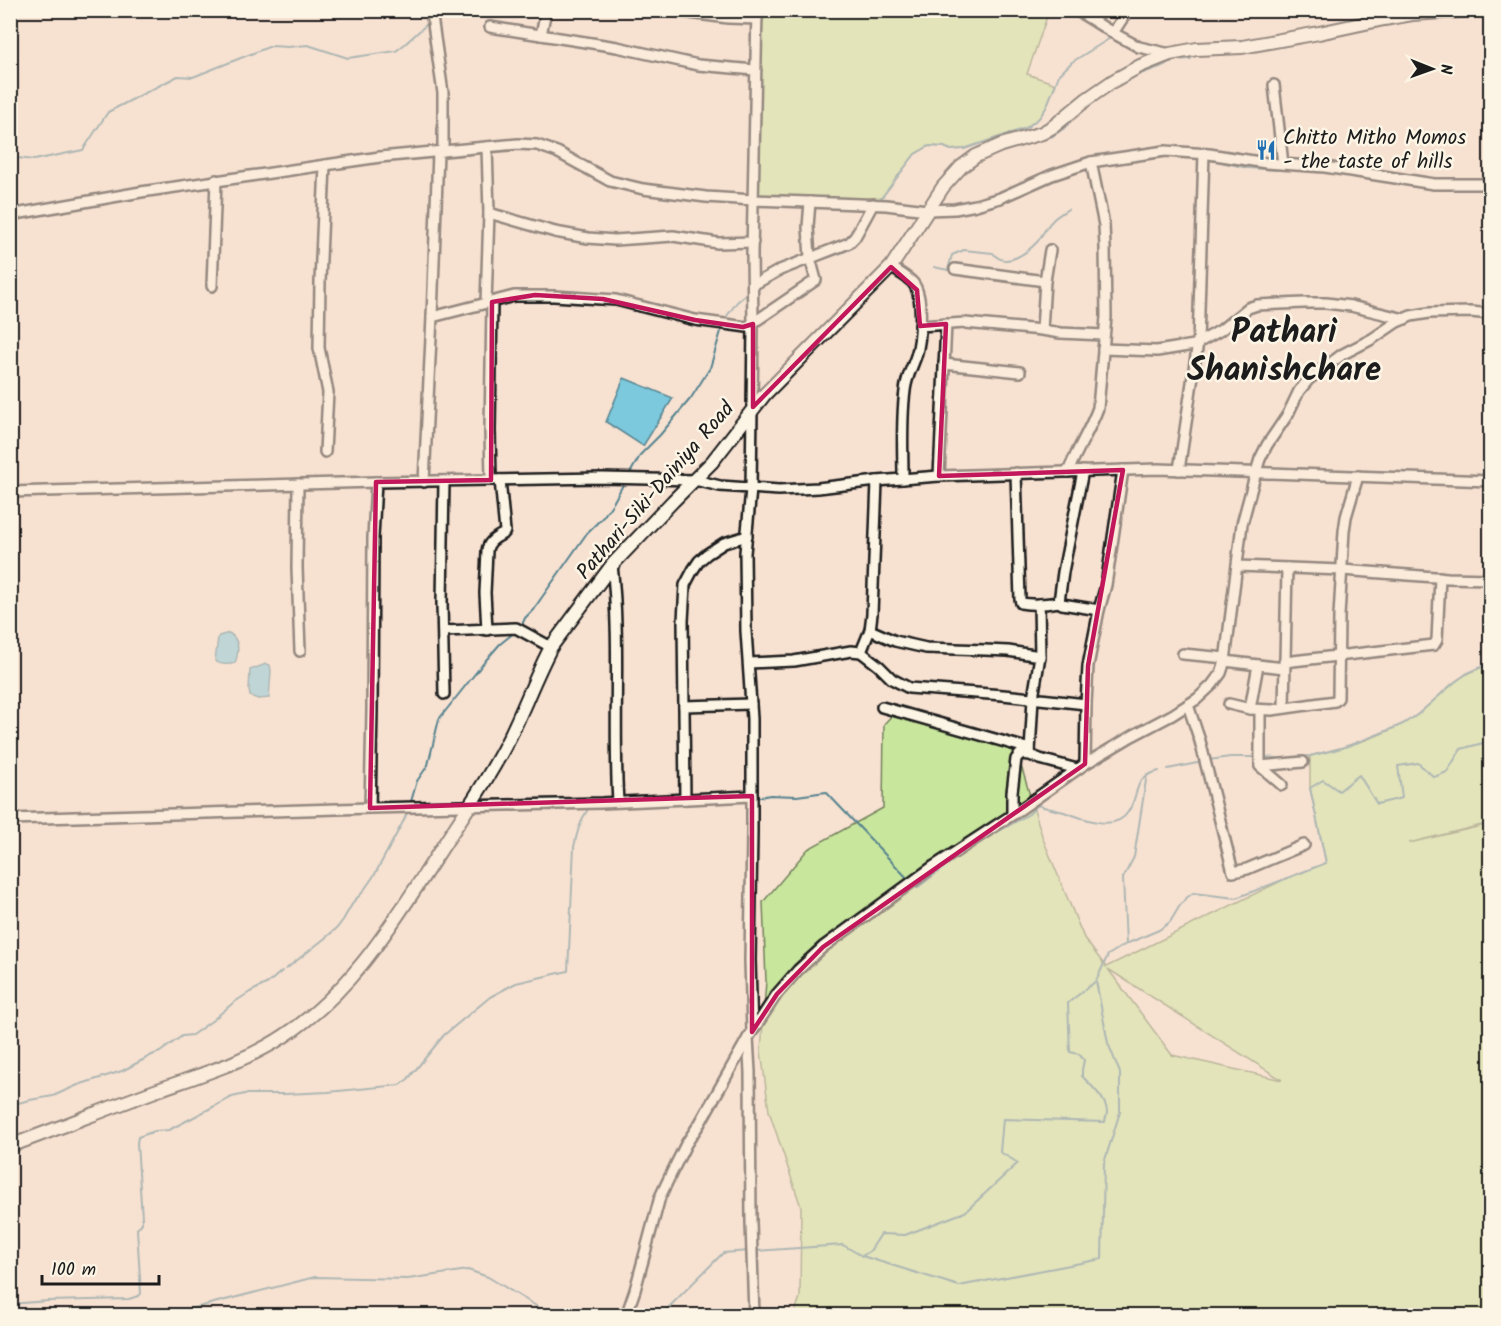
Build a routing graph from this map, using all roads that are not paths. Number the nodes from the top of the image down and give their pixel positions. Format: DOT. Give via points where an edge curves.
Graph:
graph roads {
  1 [pos="431,10"];
  2 [pos="546,10"];
  3 [pos="666,10"];
  4 [pos="1076,10"];
  5 [pos="1128,10"];
  6 [pos="1474,10"];
  7 [pos="757,15"];
  8 [pos="490,27"];
  9 [pos="1113,33"];
  10 [pos="541,35"];
  11 [pos="1170,54"];
  12 [pos="755,70"];
  13 [pos="1274,86"];
  14 [pos="487,147"];
  15 [pos="440,152"];
  16 [pos="1204,153"];
  17 [pos="1091,162"];
  18 [pos="1283,164"];
  19 [pos="326,165"];
  20 [pos="216,180"];
  21 [pos="1491,184"];
  22 [pos="754,200"];
  23 [pos="810,202"];
  24 [pos="873,204"];
  25 [pos="927,210"];
  26 [pos="489,213"];
  27 [pos="10,215"];
  28 [pos="753,242"];
  29 [pos="1050,250"];
  30 [pos="810,258"];
  31 [pos="891,267"];
  32 [pos="955,269"];
  33 [pos="1045,280"];
  34 [pos="753,285"];
  35 [pos="212,286"];
  36 [pos="489,302"];
  37 [pos="1491,314"];
  38 [pos="432,317"];
  39 [pos="1405,318"];
  40 [pos="753,324"];
  41 [pos="946,324"];
  42 [pos="920,326"];
  43 [pos="1042,330"];
  44 [pos="1104,334"];
  45 [pos="1198,342"];
  46 [pos="1103,349"];
  47 [pos="944,364"];
  48 [pos="1020,372"];
  49 [pos="752,411"];
  50 [pos="325,452"];
  51 [pos="1123,470"];
  52 [pos="1179,470"];
  53 [pos="1083,471"];
  54 [pos="1068,472"];
  55 [pos="1256,472"];
  56 [pos="1016,473"];
  57 [pos="939,476"];
  58 [pos="1358,476"];
  59 [pos="903,479"];
  60 [pos="495,480"];
  61 [pos="695,480"];
  62 [pos="444,481"];
  63 [pos="877,481"];
  64 [pos="1491,481"];
  65 [pos="376,482"];
  66 [pos="424,482"];
  67 [pos="298,484"];
  68 [pos="751,489"];
  69 [pos="10,492"];
  70 [pos="747,536"];
  71 [pos="612,565"];
  72 [pos="1237,566"];
  73 [pos="1287,568"];
  74 [pos="1342,570"];
  75 [pos="1440,578"];
  76 [pos="1491,579"];
  77 [pos="1059,602"];
  78 [pos="1039,604"];
  79 [pos="1099,610"];
  80 [pos="487,630"];
  81 [pos="870,630"];
  82 [pos="444,632"];
  83 [pos="551,647"];
  84 [pos="300,651"];
  85 [pos="861,652"];
  86 [pos="1183,654"];
  87 [pos="1338,655"];
  88 [pos="1040,657"];
  89 [pos="1225,659"];
  90 [pos="749,663"];
  91 [pos="1258,665"];
  92 [pos="1284,665"];
  93 [pos="444,694"];
  94 [pos="1033,698"];
  95 [pos="751,704"];
  96 [pos="1086,704"];
  97 [pos="1229,704"];
  98 [pos="1188,705"];
  99 [pos="684,706"];
  100 [pos="882,707"];
  101 [pos="1284,708"];
  102 [pos="1255,709"];
  103 [pos="1030,752"];
  104 [pos="1303,762"];
  105 [pos="1260,766"];
  106 [pos="1081,767"];
  107 [pos="1282,785"];
  108 [pos="752,796"];
  109 [pos="686,799"];
  110 [pos="618,802"];
  111 [pos="468,806"];
  112 [pos="370,808"];
  113 [pos="1012,815"];
  114 [pos="10,819"];
  115 [pos="1304,844"];
  116 [pos="750,1035"];
  117 [pos="10,1146"];
  118 [pos="626,1316"];
  119 [pos="754,1316"];
  1 -- 15 [label="street" via="443,93"];
  2 -- 10 [label="street"];
  3 -- 7 [label="street" via="728,18"];
  4 -- 9 [label="street"];
  5 -- 9 [label="street"];
  6 -- 11 [label="main road, Pathari-Siki-Dainiya Road" via="1412,14 1242,47"];
  7 -- 12 [label="street"];
  8 -- 10 [label="street"];
  9 -- 11 [label="street" via="1139,47"];
  10 -- 12 [label="street" via="698,65"];
  11 -- 25 [label="main road, Pathari-Siki-Dainiya Road" via="1113,81 1042,133 976,156 961,167"];
  12 -- 22 [label="street"];
  13 -- 18 [label="street"];
  14 -- 15 [label="street"];
  14 -- 22 [label="street" via="537,145 623,185"];
  14 -- 26 [label="street"];
  15 -- 19 [label="street"];
  15 -- 38 [label="street"];
  16 -- 17 [label="street" via="1165,151"];
  16 -- 18 [label="street"];
  16 -- 45 [label="street"];
  17 -- 25 [label="street" via="1000,198 955,209"];
  17 -- 44 [label="street" via="1106,247"];
  18 -- 21 [label="street" via="1434,184"];
  19 -- 20 [label="street"];
  19 -- 50 [label="street" via="319,348 328,392"];
  20 -- 27 [label="street"];
  20 -- 35 [label="street"];
  22 -- 23 [label="street"];
  22 -- 28 [label="street"];
  23 -- 24 [label="street"];
  23 -- 30 [label="street"];
  24 -- 25 [label="street"];
  24 -- 30 [label="street" via="849,243"];
  25 -- 31 [label="main road, Pathari-Siki-Dainiya Road"];
  26 -- 28 [label="street" via="588,238 673,236 718,243"];
  26 -- 36 [label="street"];
  28 -- 34 [label="street"];
  29 -- 33 [label="street"];
  30 -- 34 [label="street"];
  30 -- 40 [label="street" via="816,280"];
  31 -- 42 [label="street" via="917,290"];
  31 -- 49 [label="main road, Pathari-Siki-Dainiya Road"];
  32 -- 33 [label="street"];
  33 -- 43 [label="street"];
  34 -- 40 [label="street"];
  36 -- 38 [label="street"];
  36 -- 40 [label="street" via="535,295 616,300 695,320 743,327"];
  36 -- 60 [label="street" via="490,430"];
  37 -- 39 [label="street" via="1429,313"];
  38 -- 66 [label="street"];
  39 -- 45 [label="street" via="1326,303 1257,305"];
  39 -- 55 [label="street" via="1309,379 1267,445"];
  40 -- 49 [label="street"];
  41 -- 42 [label="street"];
  41 -- 43 [label="street"];
  41 -- 47 [label="street"];
  42 -- 59 [label="street" via="920,341 905,391"];
  43 -- 44 [label="street"];
  44 -- 46 [label="street"];
  45 -- 46 [label="street" via="1157,351"];
  45 -- 52 [label="street"];
  46 -- 54 [label="street" via="1098,408"];
  47 -- 48 [label="street"];
  47 -- 57 [label="street"];
  49 -- 61 [label="main road, Pathari-Siki-Dainiya Road"];
  49 -- 68 [label="street"];
  51 -- 52 [label="street"];
  51 -- 53 [label="street"];
  51 -- 79 [label="street"];
  52 -- 55 [label="street"];
  53 -- 54 [label="street"];
  53 -- 77 [label="street"];
  54 -- 56 [label="street"];
  55 -- 58 [label="street"];
  55 -- 72 [label="street" via="1242,524"];
  56 -- 57 [label="street"];
  56 -- 78 [label="street" via="1020,599 1024,604"];
  57 -- 59 [label="street"];
  58 -- 64 [label="street"];
  58 -- 74 [label="street" via="1346,517"];
  59 -- 63 [label="street"];
  60 -- 61 [label="street"];
  60 -- 62 [label="street"];
  60 -- 80 [label="street" via="505,531 488,546"];
  61 -- 68 [label="street"];
  61 -- 71 [label="main road, Pathari-Siki-Dainiya Road"];
  62 -- 66 [label="street"];
  62 -- 82 [label="street"];
  63 -- 68 [label="street" via="818,488"];
  63 -- 81 [label="street"];
  65 -- 66 [label="street"];
  65 -- 67 [label="street"];
  65 -- 112 [label="street"];
  67 -- 69 [label="street"];
  67 -- 84 [label="street"];
  68 -- 70 [label="street"];
  70 -- 90 [label="street"];
  70 -- 99 [label="street" via="724,543 707,554 685,585"];
  71 -- 83 [label="main road, Pathari-Siki-Dainiya Road"];
  71 -- 110 [label="street"];
  72 -- 73 [label="street"];
  72 -- 89 [label="street"];
  73 -- 74 [label="street"];
  73 -- 92 [label="street"];
  74 -- 75 [label="street"];
  74 -- 87 [label="street"];
  75 -- 76 [label="street"];
  75 -- 87 [label="street" via="1434,645"];
  77 -- 78 [label="street"];
  77 -- 79 [label="street"];
  78 -- 88 [label="street"];
  79 -- 96 [label="street" via="1088,666"];
  80 -- 82 [label="street"];
  80 -- 83 [label="street" via="516,628"];
  81 -- 85 [label="street"];
  81 -- 88 [label="street" via="926,648"];
  82 -- 93 [label="street"];
  83 -- 111 [label="main road, Pathari-Siki-Dainiya Road" via="524,710"];
  85 -- 90 [label="street"];
  85 -- 94 [label="street" via="909,688"];
  86 -- 89 [label="street"];
  87 -- 92 [label="street"];
  87 -- 101 [label="street" via="1335,701"];
  88 -- 94 [label="street"];
  89 -- 91 [label="street"];
  89 -- 98 [label="street" via="1212,685"];
  90 -- 95 [label="street"];
  91 -- 92 [label="street"];
  91 -- 102 [label="street"];
  92 -- 101 [label="street"];
  94 -- 96 [label="street"];
  94 -- 103 [label="street"];
  95 -- 99 [label="street"];
  95 -- 108 [label="street"];
  96 -- 106 [label="street"];
  97 -- 102 [label="street"];
  98 -- 106 [label="street"];
  98 -- 115 [label="street" via="1233,872"];
  99 -- 109 [label="street"];
  100 -- 103 [label="street"];
  101 -- 102 [label="street"];
  102 -- 105 [label="street"];
  103 -- 106 [label="street" via="1040,759"];
  103 -- 113 [label="street" via="1016,759"];
  104 -- 105 [label="street"];
  105 -- 107 [label="street"];
  106 -- 113 [label="street"];
  108 -- 109 [label="street"];
  108 -- 116 [label="street"];
  109 -- 110 [label="street"];
  110 -- 111 [label="street"];
  111 -- 112 [label="street"];
  111 -- 117 [label="main road, Pathari-Siki-Dainiya Road" via="380,942 313,1015 249,1056"];
  112 -- 114 [label="street"];
  113 -- 116 [label="street" via="823,947 777,994"];
  116 -- 118 [label="street" via="686,1144 660,1197"];
  116 -- 119 [label="street"];
}
